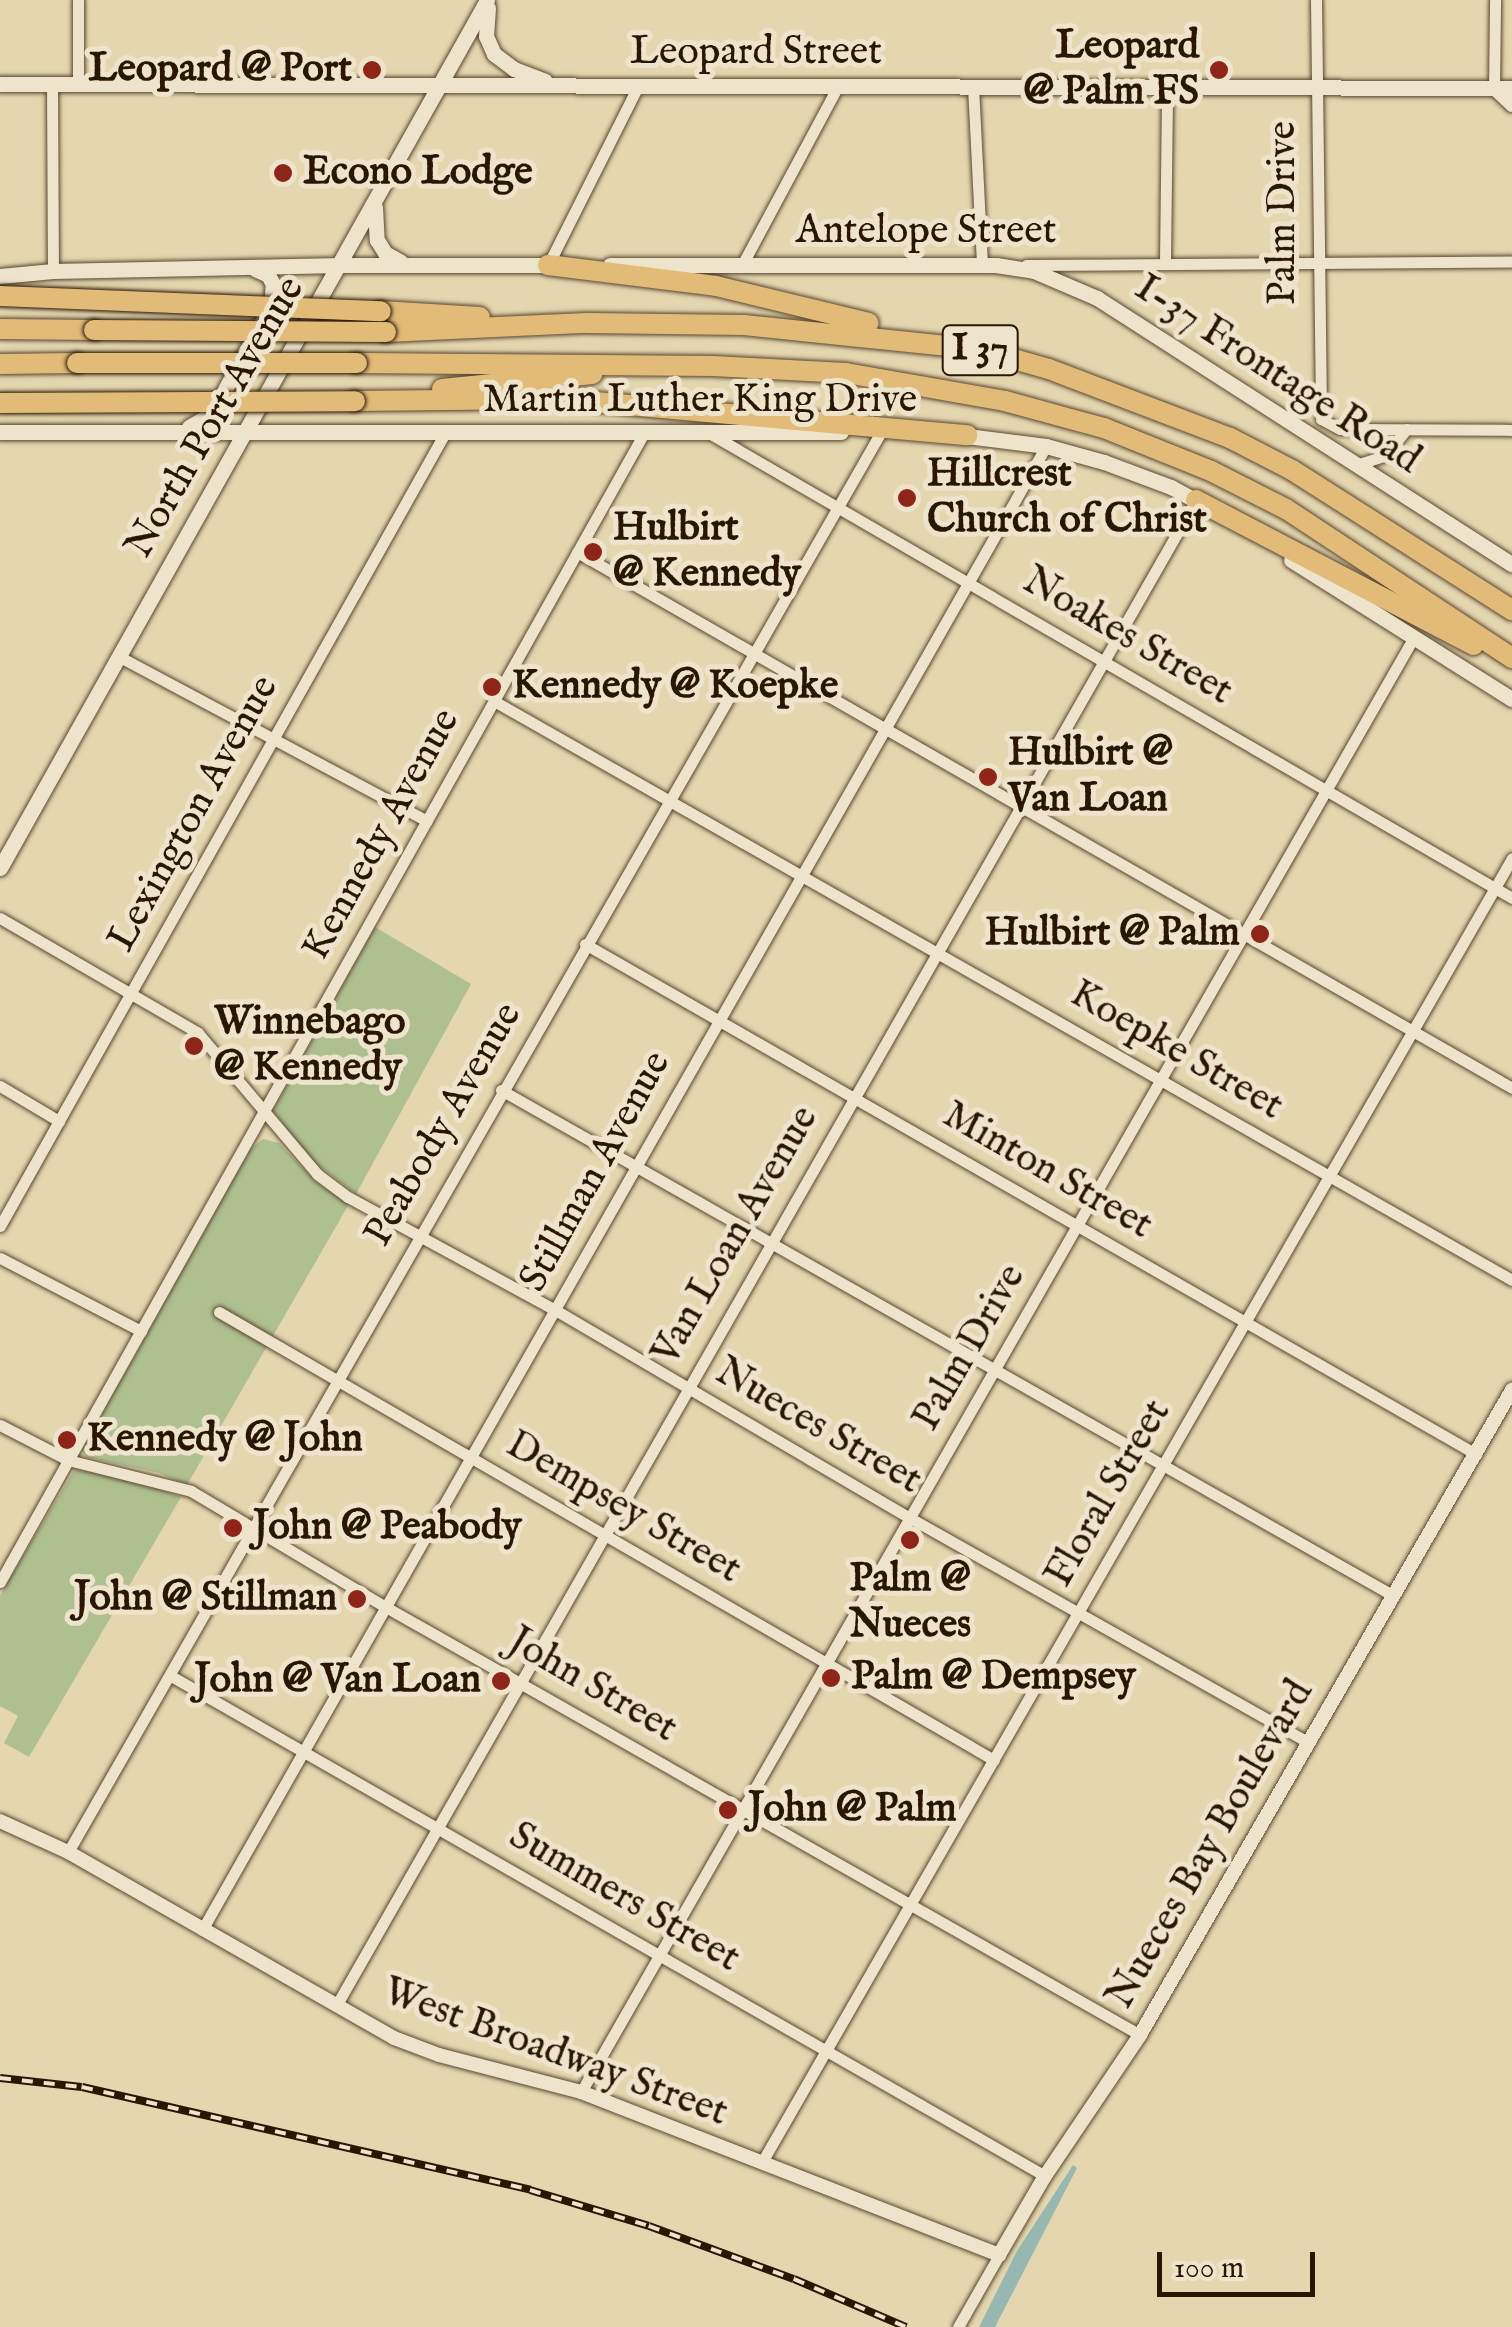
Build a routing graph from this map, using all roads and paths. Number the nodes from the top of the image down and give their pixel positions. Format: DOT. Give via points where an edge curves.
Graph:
graph roads {
  1 [pos="78,0"];
  2 [pos="489,0"];
  3 [pos="1316,0"];
  4 [pos="1494,0"];
  5 [pos="0,84"];
  6 [pos="52,84"];
  7 [pos="78,84"];
  8 [pos="439,86"];
  9 [pos="594,86"];
  10 [pos="638,86"];
  11 [pos="838,86"];
  12 [pos="973,86"];
  13 [pos="1167,86"];
  14 [pos="1316,87"];
  15 [pos="1494,88"];
  16 [pos="1512,88"];
  17 [pos="1512,104"];
  18 [pos="375,204"];
  19 [pos="1165,261"];
  20 [pos="1316,262"];
  21 [pos="1512,262"];
  22 [pos="341,264"];
  23 [pos="410,265"];
  24 [pos="548,265"];
  25 [pos="742,265"];
  26 [pos="989,265"];
  27 [pos="248,268"];
  28 [pos="53,271"];
  29 [pos="0,276"];
  30 [pos="0,298"];
  31 [pos="383,321"];
  32 [pos="0,329"];
  33 [pos="978,349"];
  34 [pos="0,364"];
  35 [pos="669,366"];
  36 [pos="355,400"];
  37 [pos="0,403"];
  38 [pos="1406,429"];
  39 [pos="170,430"];
  40 [pos="246,430"];
  41 [pos="1512,430"];
  42 [pos="0,432"];
  43 [pos="881,432"];
  44 [pos="446,433"];
  45 [pos="644,433"];
  46 [pos="709,433"];
  47 [pos="968,435"];
  48 [pos="1046,446"];
  49 [pos="1386,455"];
  50 [pos="1356,464"];
  51 [pos="1396,490"];
  52 [pos="1338,499"];
  53 [pos="1196,500"];
  54 [pos="837,508"];
  55 [pos="578,552"];
  56 [pos="1512,564"];
  57 [pos="968,583"];
  58 [pos="1512,593"];
  59 [pos="1512,610"];
  60 [pos="1414,637"];
  61 [pos="753,653"];
  62 [pos="118,656"];
  63 [pos="1512,658"];
  64 [pos="1103,661"];
  65 [pos="1512,666"];
  66 [pos="1512,698"];
  67 [pos="494,701"];
  68 [pos="885,729"];
  69 [pos="273,740"];
  70 [pos="1326,790"];
  71 [pos="668,801"];
  72 [pos="1020,806"];
  73 [pos="427,821"];
  74 [pos="1512,858"];
  75 [pos="0,868"];
  76 [pos="802,874"];
  77 [pos="1495,888"];
  78 [pos="1512,898"];
  79 [pos="0,918"];
  80 [pos="1244,934"];
  81 [pos="586,944"];
  82 [pos="937,951"];
  83 [pos="130,994"];
  84 [pos="719,1020"];
  85 [pos="1413,1031"];
  86 [pos="1162,1078"];
  87 [pos="0,1086"];
  88 [pos="1512,1088"];
  89 [pos="501,1090"];
  90 [pos="854,1097"];
  91 [pos="265,1109"];
  92 [pos="59,1121"];
  93 [pos="635,1166"];
  94 [pos="1328,1178"];
  95 [pos="0,1226"];
  96 [pos="1077,1226"];
  97 [pos="418,1234"];
  98 [pos="770,1243"];
  99 [pos="0,1258"];
  100 [pos="1512,1280"];
  101 [pos="557,1311"];
  102 [pos="219,1312"];
  103 [pos="1246,1322"];
  104 [pos="141,1332"];
  105 [pos="994,1370"];
  106 [pos="338,1383"];
  107 [pos="687,1388"];
  108 [pos="1512,1390"];
  109 [pos="0,1425"];
  110 [pos="1476,1454"];
  111 [pos="470,1457"];
  112 [pos="68,1460"];
  113 [pos="1163,1466"];
  114 [pos="910,1518"];
  115 [pos="254,1528"];
  116 [pos="603,1534"];
  117 [pos="0,1582"];
  118 [pos="1392,1595"];
  119 [pos="384,1606"];
  120 [pos="1078,1613"];
  121 [pos="826,1664"];
  122 [pos="171,1676"];
  123 [pos="519,1681"];
  124 [pos="1308,1743"];
  125 [pos="304,1752"];
  126 [pos="994,1760"];
  127 [pos="743,1810"];
  128 [pos="0,1821"];
  129 [pos="438,1830"];
  130 [pos="68,1852"];
  131 [pos="910,1905"];
  132 [pos="202,1930"];
  133 [pos="659,1955"];
  134 [pos="336,2006"];
  135 [pos="1140,2035"];
  136 [pos="826,2051"];
  137 [pos="581,2092"];
  138 [pos="762,2162"];
  139 [pos="1045,2176"];
  140 [pos="999,2255"];
  141 [pos="958,2327"];
  1 -- 7 [label="street"];
  2 -- 8 [label="main road, North Port Avenue"];
  2 -- 9 [label="main road" via="486,36 500,59 536,79"];
  3 -- 14 [label="street, Palm Drive"];
  4 -- 15 [label="street"];
  5 -- 6 [label="main road, Leopard Street"];
  6 -- 7 [label="main road, Leopard Street"];
  6 -- 28 [label="street"];
  7 -- 8 [label="main road, Leopard Street"];
  8 -- 9 [label="main road, Leopard Street"];
  8 -- 18 [label="main road, North Port Avenue"];
  9 -- 10 [label="main road, Leopard Street"];
  10 -- 11 [label="main road, Leopard Street"];
  10 -- 24 [label="street"];
  11 -- 12 [label="main road, Leopard Street"];
  11 -- 25 [label="street"];
  12 -- 13 [label="main road, Leopard Street"];
  12 -- 26 [label="street"];
  13 -- 14 [label="main road, Leopard Street"];
  13 -- 19 [label="street"];
  14 -- 15 [label="main road, Leopard Street"];
  14 -- 20 [label="street, Palm Drive"];
  15 -- 16 [label="main road, Leopard Street"];
  15 -- 17 [label="street"];
  18 -- 22 [label="main road, North Port Avenue"];
  18 -- 23 [label="main road" via="380,245"];
  19 -- 20 [label="street, Antelope Street"];
  19 -- 26 [label="street, Antelope Street"];
  20 -- 21 [label="street, Antelope Street"];
  20 -- 38 [label="street, Palm Drive" via="1318,411 1324,424 1340,430"];
  22 -- 23 [label="main road, Antelope Street"];
  22 -- 27 [label="main road, Antelope Street"];
  22 -- 40 [label="main road, North Port Avenue"];
  23 -- 24 [label="main road, Antelope Street"];
  24 -- 25 [label="main road, Antelope Street"];
  24 -- 33 [label="highway" via="716,286"];
  25 -- 26 [label="main road, Antelope Street"];
  26 -- 50 [label="main road, I-37 Frontage Road" via="1034,271 1098,298"];
  27 -- 28 [label="main road, Antelope Street"];
  27 -- 39 [label="main road" via="274,284 270,305 212,413"];
  28 -- 29 [label="main road, Antelope Street"];
  30 -- 31 [label="highway, bridge"];
  31 -- 32 [label="highway, I 37, bridge"];
  31 -- 33 [label="highway, I 37" via="789,327"];
  33 -- 52 [label="highway, I 37" via="1173,414"];
  34 -- 35 [label="highway, I 37, bridge"];
  35 -- 36 [label="highway"];
  35 -- 63 [label="highway, I 37" via="846,373 1104,428 1211,470 1286,510"];
  36 -- 37 [label="highway, bridge"];
  36 -- 47 [label="highway" via="561,399"];
  38 -- 41 [label="street"];
  38 -- 49 [label="street"];
  39 -- 40 [label="main road, Martin Luther King Drive"];
  39 -- 42 [label="main road, Martin Luther King Drive"];
  40 -- 44 [label="main road, Martin Luther King Drive"];
  40 -- 62 [label="main road, North Port Avenue"];
  43 -- 46 [label="main road, Martin Luther King Drive"];
  43 -- 47 [label="main road, Martin Luther King Drive"];
  43 -- 54 [label="street, Peabody Avenue"];
  44 -- 45 [label="main road, Martin Luther King Drive"];
  44 -- 69 [label="street, Lexington Avenue"];
  45 -- 46 [label="main road, Martin Luther King Drive"];
  45 -- 55 [label="street, Kennedy Avenue"];
  46 -- 54 [label="street, Noakes Street"];
  47 -- 48 [label="main road, Martin Luther King Drive"];
  48 -- 53 [label="main road, Martin Luther King Drive"];
  48 -- 57 [label="street, Stillman Avenue"];
  49 -- 50 [label="street"];
  49 -- 51 [label="street"];
  50 -- 51 [label="main road, I-37 Frontage Road"];
  51 -- 56 [label="main road, I-37 Frontage Road"];
  52 -- 58 [label="highway"];
  52 -- 59 [label="highway, I 37"];
  53 -- 60 [label="main road, Martin Luther King Drive"];
  53 -- 64 [label="street, Van Loan Avenue"];
  53 -- 65 [label="highway"];
  54 -- 57 [label="street, Noakes Street"];
  54 -- 61 [label="street, Peabody Avenue"];
  55 -- 61 [label="street"];
  55 -- 67 [label="street, Kennedy Avenue"];
  57 -- 64 [label="street, Noakes Street"];
  57 -- 68 [label="street, Stillman Avenue"];
  60 -- 66 [label="main road, Martin Luther King Drive"];
  60 -- 70 [label="street, Palm Drive"];
  61 -- 68 [label="street"];
  61 -- 71 [label="street, Peabody Avenue"];
  62 -- 69 [label="street"];
  62 -- 75 [label="main road, North Port Avenue"];
  64 -- 70 [label="street, Noakes Street"];
  64 -- 72 [label="street, Van Loan Avenue"];
  67 -- 71 [label="street, Koepke Street"];
  67 -- 73 [label="street, Kennedy Avenue"];
  68 -- 72 [label="street"];
  68 -- 76 [label="street, Stillman Avenue"];
  69 -- 73 [label="street"];
  69 -- 83 [label="street, Lexington Avenue"];
  70 -- 77 [label="street, Noakes Street"];
  70 -- 80 [label="street, Palm Drive"];
  71 -- 76 [label="street, Koepke Street"];
  71 -- 81 [label="street, Peabody Avenue"];
  72 -- 80 [label="street"];
  72 -- 82 [label="street, Van Loan Avenue"];
  73 -- 91 [label="street, Kennedy Avenue"];
  74 -- 77 [label="street, Floral Street"];
  76 -- 82 [label="street, Koepke Street"];
  76 -- 84 [label="street, Stillman Avenue"];
  77 -- 78 [label="street, Noakes Street"];
  77 -- 85 [label="street, Floral Street"];
  79 -- 83 [label="street, Nueces Street"];
  80 -- 85 [label="street"];
  80 -- 86 [label="street, Palm Drive"];
  81 -- 84 [label="street, Minton Street"];
  81 -- 89 [label="street, Peabody Avenue"];
  82 -- 86 [label="street, Koepke Street"];
  82 -- 90 [label="street, Van Loan Avenue"];
  83 -- 91 [label="street, Nueces Street" via="198,1033"];
  83 -- 92 [label="street, Lexington Avenue"];
  84 -- 90 [label="street, Minton Street"];
  84 -- 93 [label="street, Stillman Avenue"];
  85 -- 88 [label="street"];
  85 -- 94 [label="street, Floral Street"];
  86 -- 94 [label="street, Koepke Street"];
  86 -- 96 [label="street, Palm Drive"];
  87 -- 92 [label="street"];
  89 -- 93 [label="street"];
  89 -- 97 [label="street, Peabody Avenue"];
  90 -- 96 [label="street, Minton Street"];
  90 -- 98 [label="street, Van Loan Avenue"];
  91 -- 97 [label="street, Nueces Street" via="317,1174"];
  91 -- 104 [label="street, Kennedy Avenue"];
  92 -- 95 [label="street, Lexington Avenue"];
  93 -- 98 [label="street"];
  93 -- 101 [label="street, Stillman Avenue"];
  94 -- 100 [label="street, Koepke Street"];
  94 -- 103 [label="street, Floral Street"];
  96 -- 103 [label="street, Minton Street"];
  96 -- 105 [label="street, Palm Drive"];
  97 -- 101 [label="street, Nueces Street"];
  97 -- 106 [label="street, Peabody Avenue"];
  98 -- 105 [label="street"];
  98 -- 107 [label="street, Van Loan Avenue"];
  99 -- 104 [label="street"];
  101 -- 107 [label="street, Nueces Street"];
  101 -- 111 [label="street, Stillman Avenue"];
  102 -- 106 [label="street, Dempsey Street"];
  103 -- 110 [label="street, Minton Street"];
  103 -- 113 [label="street, Floral Street"];
  104 -- 112 [label="street, Kennedy Avenue"];
  105 -- 113 [label="street"];
  105 -- 114 [label="street, Palm Drive"];
  106 -- 111 [label="street, Dempsey Street"];
  106 -- 115 [label="street, Peabody Avenue"];
  107 -- 114 [label="street, Nueces Street"];
  107 -- 116 [label="street, Van Loan Avenue"];
  108 -- 110 [label="street, Nueces Bay Boulevard"];
  109 -- 112 [label="street, John Street"];
  110 -- 118 [label="street, Nueces Bay Boulevard"];
  111 -- 116 [label="street, Dempsey Street"];
  111 -- 119 [label="street, Stillman Avenue"];
  112 -- 115 [label="street, John Street" via="190,1491"];
  112 -- 117 [label="street, Kennedy Avenue"];
  113 -- 118 [label="street"];
  113 -- 120 [label="street, Floral Street"];
  114 -- 120 [label="street, Nueces Street"];
  114 -- 121 [label="street, Palm Drive"];
  115 -- 119 [label="street, John Street"];
  115 -- 122 [label="street, Peabody Avenue"];
  116 -- 121 [label="street, Dempsey Street"];
  116 -- 123 [label="street, Van Loan Avenue"];
  118 -- 124 [label="street, Nueces Bay Boulevard"];
  119 -- 123 [label="street, John Street"];
  119 -- 125 [label="street, Stillman Avenue"];
  120 -- 124 [label="street, Nueces Street"];
  120 -- 126 [label="street, Floral Street"];
  121 -- 126 [label="street, Dempsey Street"];
  121 -- 127 [label="street, Palm Drive"];
  122 -- 125 [label="street, Summers Street"];
  122 -- 130 [label="street, Peabody Avenue"];
  123 -- 127 [label="street, John Street"];
  123 -- 129 [label="street, Van Loan Avenue"];
  124 -- 135 [label="street, Nueces Bay Boulevard"];
  125 -- 129 [label="street, Summers Street"];
  125 -- 132 [label="street, Stillman Avenue"];
  126 -- 131 [label="street, Floral Street"];
  127 -- 131 [label="street, John Street"];
  127 -- 133 [label="street, Palm Drive"];
  128 -- 130 [label="street, West Broadway Street"];
  129 -- 133 [label="street, Summers Street"];
  129 -- 134 [label="street, Van Loan Avenue"];
  130 -- 132 [label="street, West Broadway Street"];
  131 -- 135 [label="street, John Street"];
  131 -- 136 [label="street, Floral Street"];
  132 -- 134 [label="street, West Broadway Street"];
  133 -- 136 [label="street, Summers Street"];
  133 -- 137 [label="street, Palm Drive"];
  134 -- 137 [label="street, West Broadway Street" via="439,2054"];
  135 -- 139 [label="street, Nueces Bay Boulevard"];
  136 -- 138 [label="street, Floral Street"];
  136 -- 139 [label="street, Summers Street"];
  137 -- 138 [label="street, West Broadway Street"];
  138 -- 140 [label="street, West Broadway Street"];
  139 -- 140 [label="street, Nueces Bay Boulevard"];
  140 -- 141 [label="street, Nueces Bay Boulevard"];
}
